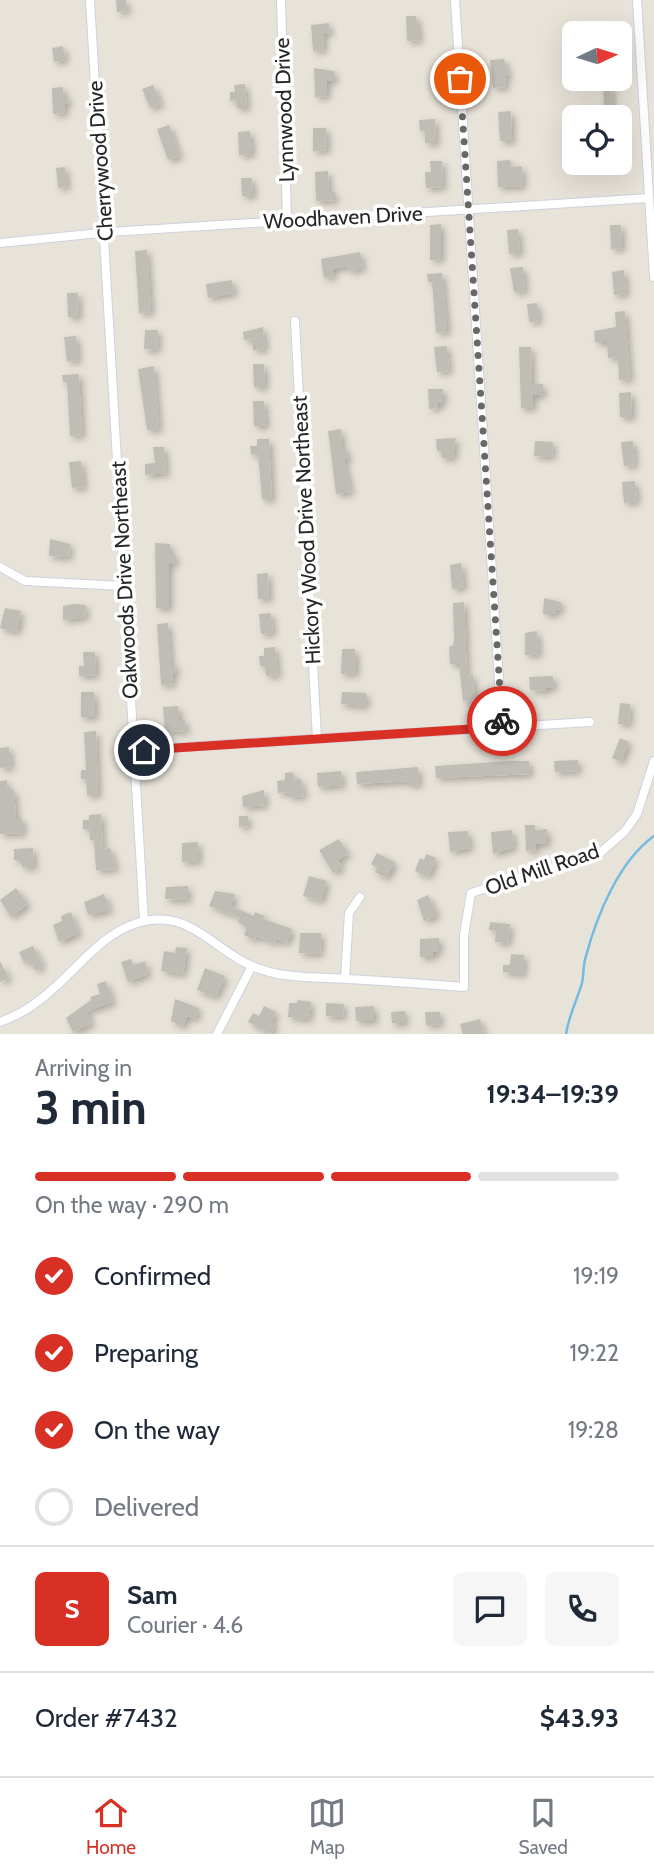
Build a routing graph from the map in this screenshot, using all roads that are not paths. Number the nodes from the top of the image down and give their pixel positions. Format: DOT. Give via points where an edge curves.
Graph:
graph roads {
  1 [pos="90,0"];
  2 [pos="281,0"];
  3 [pos="455,0"];
  4 [pos="637,0"];
  5 [pos="649,198"];
  6 [pos="468,210"];
  7 [pos="287,220"];
  8 [pos="105,234"];
  9 [pos="0,243"];
  10 [pos="654,277"];
  11 [pos="295,321"];
  12 [pos="111,323"];
  13 [pos="0,567"];
  14 [pos="124,586"];
  15 [pos="590,722"];
  16 [pos="502,727"];
  17 [pos="317,739"];
  18 [pos="134,750"];
  19 [pos="654,761"];
  20 [pos="360,897"];
  21 [pos="144,921"];
  22 [pos="251,966"];
  23 [pos="345,979"];
  24 [pos="0,1022"];
  25 [pos="217,1034"];
  1 -- 8 [label="street, Cherrywood Drive"];
  2 -- 7 [label="street, Lynnwood Drive"];
  3 -- 6 [label="street"];
  4 -- 5 [label="street"];
  5 -- 6 [label="street, Woodhaven Drive"];
  5 -- 10 [label="street"];
  6 -- 7 [label="street, Woodhaven Drive"];
  6 -- 16 [label="street"];
  7 -- 8 [label="street, Woodhaven Drive"];
  8 -- 9 [label="street, Woodhaven Drive"];
  8 -- 12 [label="street, Cherrywood Drive"];
  11 -- 17 [label="street, Hickory Wood Drive Northeast"];
  12 -- 14 [label="street, Oakwoods Drive Northeast"];
  13 -- 14 [label="street" via="25,581"];
  14 -- 18 [label="street, Oakwoods Drive Northeast"];
  15 -- 16 [label="street"];
  16 -- 17 [label="street"];
  17 -- 18 [label="street"];
  18 -- 21 [label="street, Oakwoods Drive Northeast"];
  19 -- 23 [label="street, Old Mill Road" via="637,814 600,853 471,893 464,935 464,987"];
  20 -- 23 [label="street" via="349,913"];
  21 -- 22 [label="street" via="190,926"];
  21 -- 24 [label="street" via="110,936 41,1001"];
  22 -- 23 [label="street" via="284,975"];
  22 -- 25 [label="street"];
}
